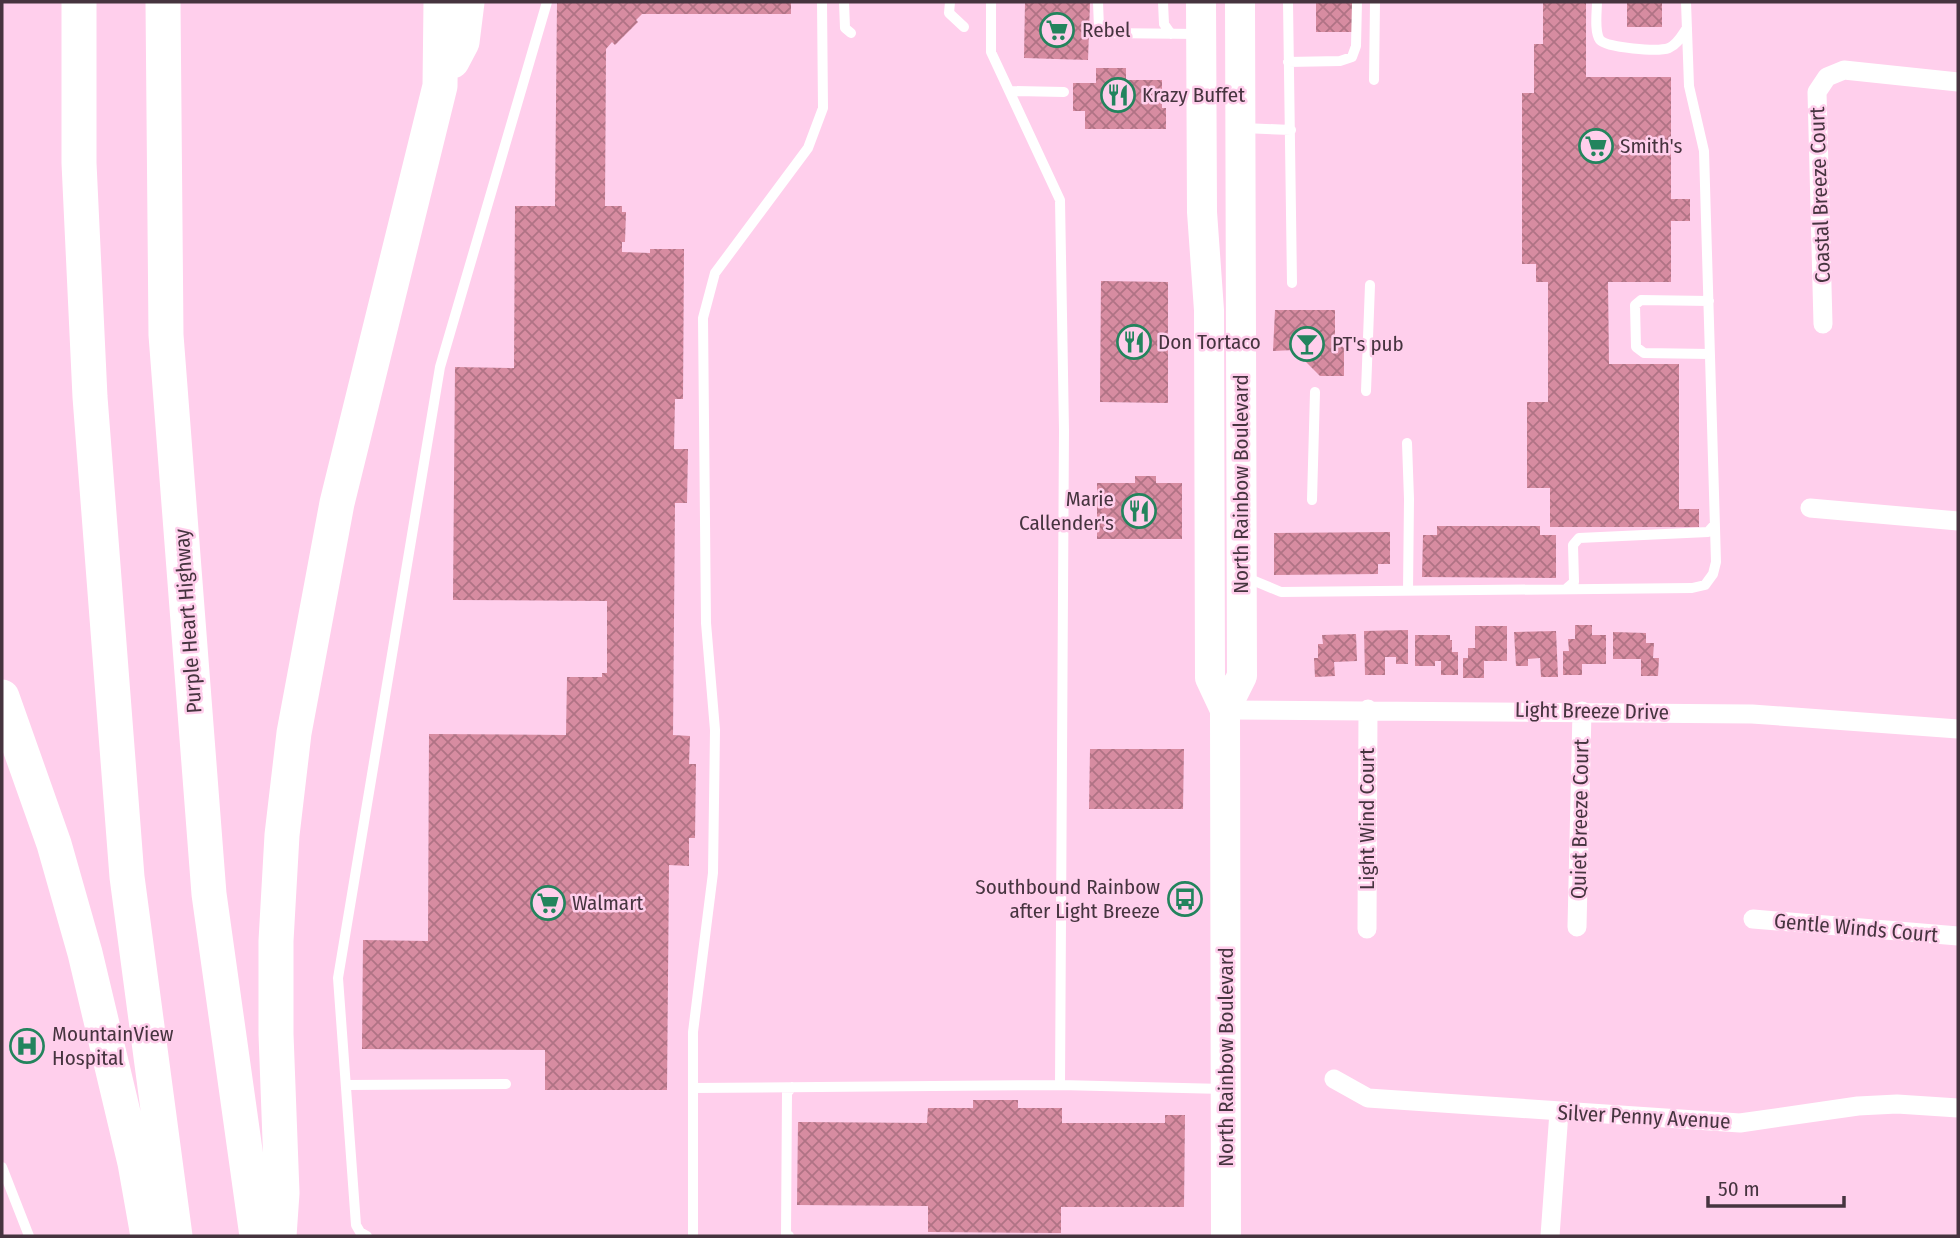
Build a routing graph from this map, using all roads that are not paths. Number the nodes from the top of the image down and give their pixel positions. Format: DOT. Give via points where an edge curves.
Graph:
graph roads {
  1 [pos="57,2"];
  2 [pos="79,2"];
  3 [pos="163,2"];
  4 [pos="441,2"];
  5 [pos="467,2"];
  6 [pos="547,2"];
  7 [pos="822,2"];
  8 [pos="844,2"];
  9 [pos="950,2"];
  10 [pos="991,2"];
  11 [pos="1098,2"];
  12 [pos="1163,2"];
  13 [pos="1201,2"];
  14 [pos="1240,2"];
  15 [pos="1288,2"];
  16 [pos="1357,2"];
  17 [pos="1375,2"];
  18 [pos="1597,2"];
  19 [pos="1686,2"];
  20 [pos="964,27"];
  21 [pos="1688,27"];
  22 [pos="851,33"];
  23 [pos="1171,34"];
  24 [pos="1201,34"];
  25 [pos="1288,62"];
  26 [pos="1374,80"];
  27 [pos="1958,82"];
  28 [pos="439,86"];
  29 [pos="1010,91"];
  30 [pos="1064,92"];
  31 [pos="1240,127"];
  32 [pos="1291,130"];
  33 [pos="79,163"];
  34 [pos="1292,283"];
  35 [pos="1370,285"];
  36 [pos="1709,301"];
  37 [pos="1823,324"];
  38 [pos="1710,354"];
  39 [pos="1366,391"];
  40 [pos="1315,392"];
  41 [pos="1210,443"];
  42 [pos="1406,443"];
  43 [pos="1241,445"];
  44 [pos="1311,500"];
  45 [pos="1810,508"];
  46 [pos="1958,521"];
  47 [pos="1715,524"];
  48 [pos="1241,575"];
  49 [pos="1566,589"];
  50 [pos="1408,591"];
  51 [pos="2,697"];
  52 [pos="1368,709"];
  53 [pos="1225,710"];
  54 [pos="1583,711"];
  55 [pos="1958,729"];
  56 [pos="1753,919"];
  57 [pos="1577,927"];
  58 [pos="1367,929"];
  59 [pos="1958,936"];
  60 [pos="1334,1079"];
  61 [pos="506,1084"];
  62 [pos="346,1085"];
  63 [pos="1060,1085"];
  64 [pos="792,1087"];
  65 [pos="693,1088"];
  66 [pos="1226,1089"];
  67 [pos="1958,1108"];
  68 [pos="1559,1112"];
  69 [pos="2,1167"];
  70 [pos="29,1236"];
  71 [pos="148,1236"];
  72 [pos="175,1236"];
  73 [pos="257,1236"];
  74 [pos="279,1236"];
  75 [pos="367,1236"];
  76 [pos="693,1236"];
  77 [pos="789,1236"];
  78 [pos="1226,1236"];
  79 [pos="1550,1236"];
  1 -- 33 [label="highway"];
  2 -- 33 [label="highway"];
  3 -- 73 [label="highway, Purple Heart Highway" via="166,335 205,853"];
  4 -- 28 [label="highway"];
  5 -- 28 [label="highway" via="463,42"];
  6 -- 62 [label="lane" via="439,368 338,978"];
  7 -- 65 [label="lane" via="823,108 808,148 715,273 703,318 706,623 715,730 713,873 693,1032"];
  8 -- 22 [label="lane" via="845,28"];
  9 -- 20 [label="lane" via="949,13"];
  10 -- 29 [label="lane" via="991,52"];
  11 -- 23 [label="lane" via="1099,28 1104,33"];
  12 -- 23 [label="lane" via="1164,24"];
  13 -- 24 [label="main road, North Rainbow Boulevard"];
  14 -- 31 [label="main road, North Rainbow Boulevard"];
  15 -- 25 [label="lane"];
  16 -- 25 [label="lane" via="1352,57"];
  17 -- 26 [label="lane"];
  18 -- 21 [label="lane" via="1598,35 1611,46 1668,48"];
  19 -- 21 [label="lane"];
  21 -- 36 [label="lane" via="1689,86 1704,151"];
  23 -- 24 [label="lane"];
  24 -- 41 [label="main road, North Rainbow Boulevard"];
  25 -- 32 [label="lane"];
  27 -- 37 [label="street, Coastal Breeze Court" via="1844,69 1826,77 1817,92"];
  28 -- 74 [label="highway" via="337,503 294,733 276,941"];
  29 -- 30 [label="lane"];
  29 -- 63 [label="lane" via="1060,200"];
  31 -- 32 [label="lane"];
  31 -- 43 [label="main road, North Rainbow Boulevard"];
  32 -- 34 [label="lane"];
  33 -- 72 [label="highway" via="90,397 127,877"];
  35 -- 39 [label="lane"];
  36 -- 38 [label="lane"];
  36 -- 38 [label="lane" via="1641,300 1636,305 1636,347 1644,353"];
  38 -- 47 [label="lane"];
  40 -- 44 [label="lane"];
  41 -- 43 [label="main road"];
  41 -- 53 [label="main road, North Rainbow Boulevard" via="1210,678"];
  42 -- 50 [label="lane"];
  43 -- 48 [label="main road, North Rainbow Boulevard"];
  45 -- 46 [label="street"];
  47 -- 49 [label="lane" via="1708,532 1579,538 1573,545 1574,582"];
  47 -- 49 [label="lane" via="1716,562 1705,584"];
  48 -- 50 [label="lane" via="1281,592"];
  48 -- 53 [label="main road, North Rainbow Boulevard" via="1242,677"];
  49 -- 50 [label="lane"];
  51 -- 71 [label="highway" via="54,844 85,953"];
  52 -- 53 [label="street, Light Breeze Drive"];
  52 -- 54 [label="street, Light Breeze Drive"];
  52 -- 58 [label="street, Light Wind Court"];
  53 -- 66 [label="main road, North Rainbow Boulevard"];
  54 -- 55 [label="street, Light Breeze Drive" via="1752,714"];
  54 -- 57 [label="street, Quiet Breeze Court"];
  56 -- 59 [label="street, Gentle Winds Court"];
  60 -- 68 [label="street, Silver Penny Avenue" via="1368,1098"];
  61 -- 62 [label="lane"];
  62 -- 75 [label="lane" via="356,1225"];
  63 -- 64 [label="lane"];
  63 -- 66 [label="lane"];
  64 -- 65 [label="lane"];
  64 -- 77 [label="lane" via="787,1093"];
  65 -- 76 [label="lane"];
  66 -- 78 [label="main road, North Rainbow Boulevard"];
  67 -- 68 [label="street, Silver Penny Avenue" via="1897,1104 1740,1123"];
  68 -- 79 [label="street"];
  69 -- 70 [label="lane"];
}
